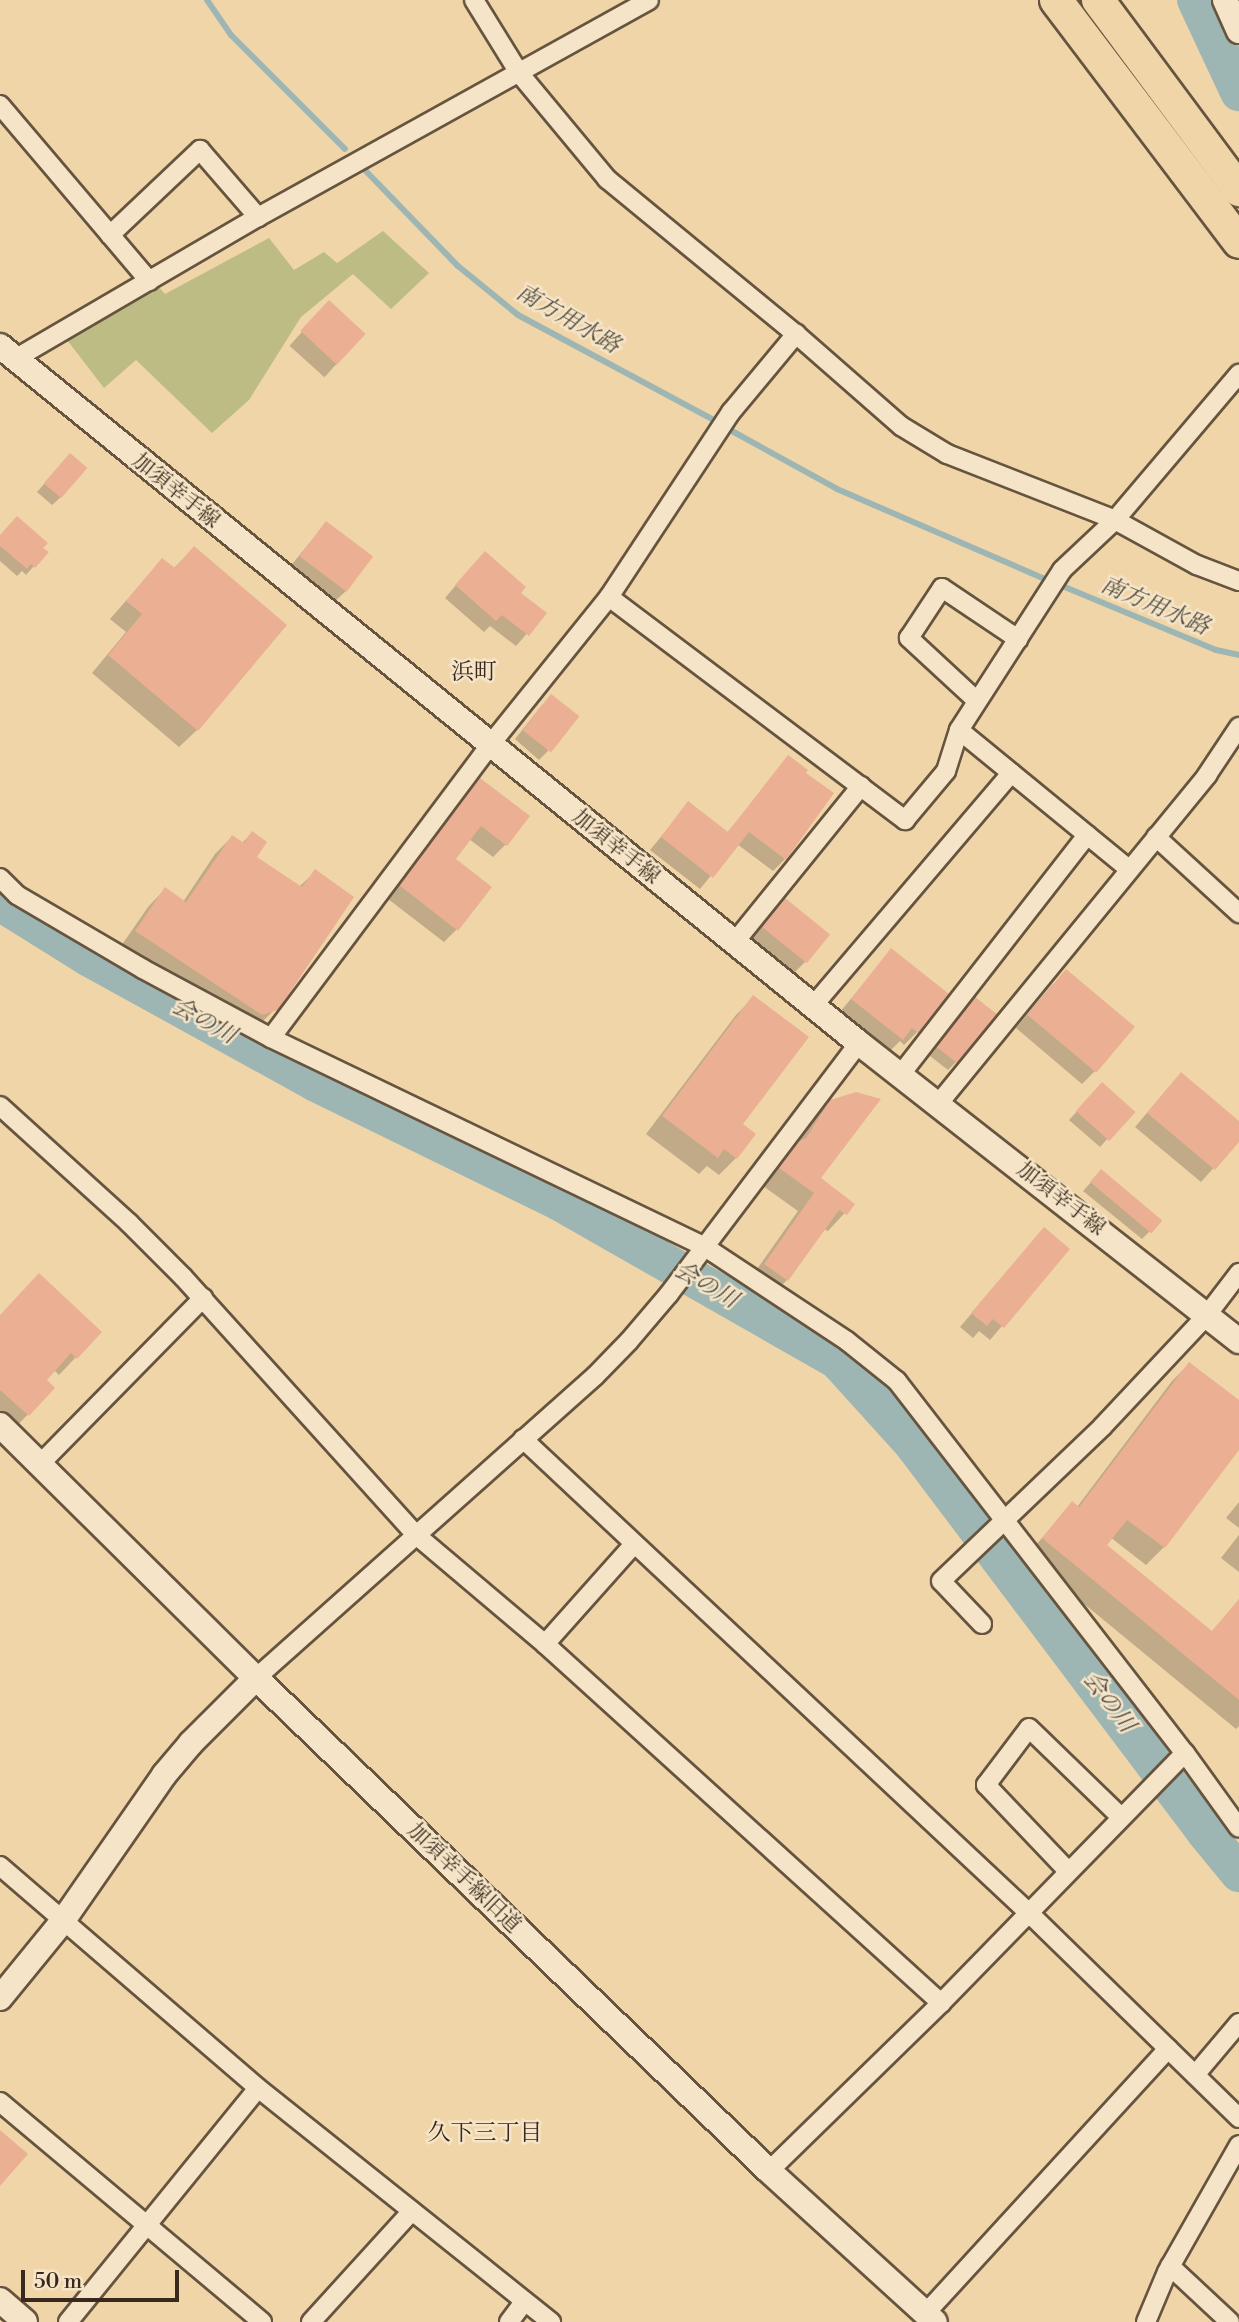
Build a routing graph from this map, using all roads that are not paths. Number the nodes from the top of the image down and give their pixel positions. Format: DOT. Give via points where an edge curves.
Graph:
graph roads {
  1 [pos="474,0"];
  2 [pos="649,0"];
  3 [pos="1056,0"];
  4 [pos="1098,0"];
  5 [pos="1225,0"];
  6 [pos="1239,31"];
  7 [pos="519,73"];
  8 [pos="0,105"];
  9 [pos="1239,190"];
  10 [pos="258,217"];
  11 [pos="110,236"];
  12 [pos="1239,242"];
  13 [pos="149,281"];
  14 [pos="796,334"];
  15 [pos="7,353"];
  16 [pos="1239,374"];
  17 [pos="1115,520"];
  18 [pos="1239,581"];
  19 [pos="609,597"];
  20 [pos="1018,639"];
  21 [pos="978,701"];
  22 [pos="1239,727"];
  23 [pos="959,730"];
  24 [pos="490,745"];
  25 [pos="1011,773"];
  26 [pos="861,786"];
  27 [pos="1087,835"];
  28 [pos="1156,837"];
  29 [pos="1129,869"];
  30 [pos="0,878"];
  31 [pos="1239,913"];
  32 [pos="734,943"];
  33 [pos="813,1006"];
  34 [pos="271,1038"];
  35 [pos="859,1043"];
  36 [pos="901,1074"];
  37 [pos="939,1102"];
  38 [pos="0,1106"];
  39 [pos="700,1252"];
  40 [pos="1239,1273"];
  41 [pos="203,1298"];
  42 [pos="1207,1315"];
  43 [pos="1239,1341"];
  44 [pos="0,1425"];
  45 [pos="523,1439"];
  46 [pos="40,1464"];
  47 [pos="1005,1519"];
  48 [pos="415,1535"];
  49 [pos="635,1544"];
  50 [pos="982,1624"];
  51 [pos="545,1644"];
  52 [pos="256,1678"];
  53 [pos="1185,1753"];
  54 [pos="1121,1817"];
  55 [pos="1239,1828"];
  56 [pos="0,1866"];
  57 [pos="1068,1871"];
  58 [pos="1028,1913"];
  59 [pos="62,1922"];
  60 [pos="0,1998"];
  61 [pos="941,2003"];
  62 [pos="1239,2023"];
  63 [pos="1168,2049"];
  64 [pos="1195,2076"];
  65 [pos="258,2088"];
  66 [pos="0,2102"];
  67 [pos="1239,2118"];
  68 [pos="1239,2145"];
  69 [pos="769,2171"];
  70 [pos="412,2211"];
  71 [pos="147,2224"];
  72 [pos="1170,2266"];
  73 [pos="0,2300"];
  74 [pos="524,2302"];
  75 [pos="930,2318"];
  76 [pos="25,2322"];
  77 [pos="68,2322"];
  78 [pos="262,2322"];
  79 [pos="311,2322"];
  80 [pos="509,2322"];
  81 [pos="551,2322"];
  82 [pos="1146,2322"];
  83 [pos="1230,2322"];
  1 -- 7 [label="street"];
  2 -- 7 [label="street"];
  3 -- 12 [label="highway"];
  4 -- 9 [label="highway"];
  5 -- 6 [label="street"];
  7 -- 10 [label="street"];
  7 -- 14 [label="street" via="607,179"];
  8 -- 11 [label="street"];
  10 -- 11 [label="street" via="200,150"];
  10 -- 13 [label="street"];
  11 -- 13 [label="street"];
  13 -- 15 [label="street"];
  14 -- 17 [label="street" via="901,426 947,454"];
  14 -- 19 [label="street" via="731,412"];
  15 -- 24 [label="street, 加須幸手線"];
  16 -- 17 [label="street"];
  17 -- 18 [label="street" via="1197,565"];
  17 -- 20 [label="street" via="1062,570"];
  19 -- 24 [label="street"];
  19 -- 26 [label="street"];
  20 -- 21 [label="street"];
  20 -- 21 [label="street" via="942,588 909,638"];
  21 -- 23 [label="street"];
  22 -- 28 [label="street"];
  23 -- 25 [label="street"];
  23 -- 26 [label="street" via="946,771 905,820"];
  24 -- 32 [label="street, 加須幸手線"];
  24 -- 34 [label="street"];
  25 -- 27 [label="street"];
  25 -- 33 [label="street"];
  26 -- 32 [label="street"];
  27 -- 29 [label="street"];
  27 -- 36 [label="street"];
  28 -- 29 [label="street"];
  28 -- 31 [label="street"];
  29 -- 37 [label="street"];
  30 -- 34 [label="street" via="40,909"];
  32 -- 33 [label="street, 加須幸手線"];
  33 -- 35 [label="street, 加須幸手線"];
  34 -- 39 [label="street"];
  35 -- 36 [label="street, 加須幸手線"];
  35 -- 39 [label="street"];
  36 -- 37 [label="street, 加須幸手線"];
  37 -- 42 [label="street, 加須幸手線"];
  38 -- 41 [label="street" via="129,1223"];
  39 -- 45 [label="street" via="595,1376"];
  39 -- 47 [label="street" via="847,1341 897,1381"];
  40 -- 42 [label="street"];
  41 -- 46 [label="street"];
  41 -- 48 [label="street"];
  42 -- 43 [label="street, 加須幸手線"];
  42 -- 47 [label="street"];
  44 -- 46 [label="street, 加須幸手線旧道"];
  45 -- 48 [label="street"];
  45 -- 49 [label="street"];
  46 -- 52 [label="street, 加須幸手線旧道"];
  47 -- 50 [label="street" via="941,1581"];
  47 -- 53 [label="street"];
  48 -- 51 [label="street"];
  48 -- 52 [label="street"];
  49 -- 51 [label="street"];
  49 -- 58 [label="street"];
  51 -- 61 [label="street"];
  52 -- 59 [label="street" via="164,1775"];
  52 -- 69 [label="street, 加須幸手線旧道"];
  53 -- 54 [label="street"];
  53 -- 55 [label="street"];
  54 -- 57 [label="street"];
  54 -- 57 [label="street" via="1029,1728 986,1785"];
  56 -- 59 [label="street"];
  57 -- 58 [label="street"];
  58 -- 61 [label="street"];
  58 -- 63 [label="street"];
  59 -- 60 [label="street"];
  59 -- 65 [label="street"];
  61 -- 69 [label="street"];
  62 -- 64 [label="street"];
  63 -- 64 [label="street"];
  63 -- 75 [label="street"];
  64 -- 67 [label="street"];
  65 -- 70 [label="street"];
  65 -- 71 [label="street"];
  66 -- 71 [label="street"];
  68 -- 72 [label="street"];
  69 -- 75 [label="street, 加須幸手線旧道"];
  70 -- 74 [label="street"];
  70 -- 79 [label="street"];
  71 -- 77 [label="street"];
  71 -- 78 [label="street"];
  72 -- 82 [label="street"];
  72 -- 83 [label="street"];
  73 -- 76 [label="street"];
  74 -- 80 [label="street"];
  74 -- 81 [label="street"];
}
